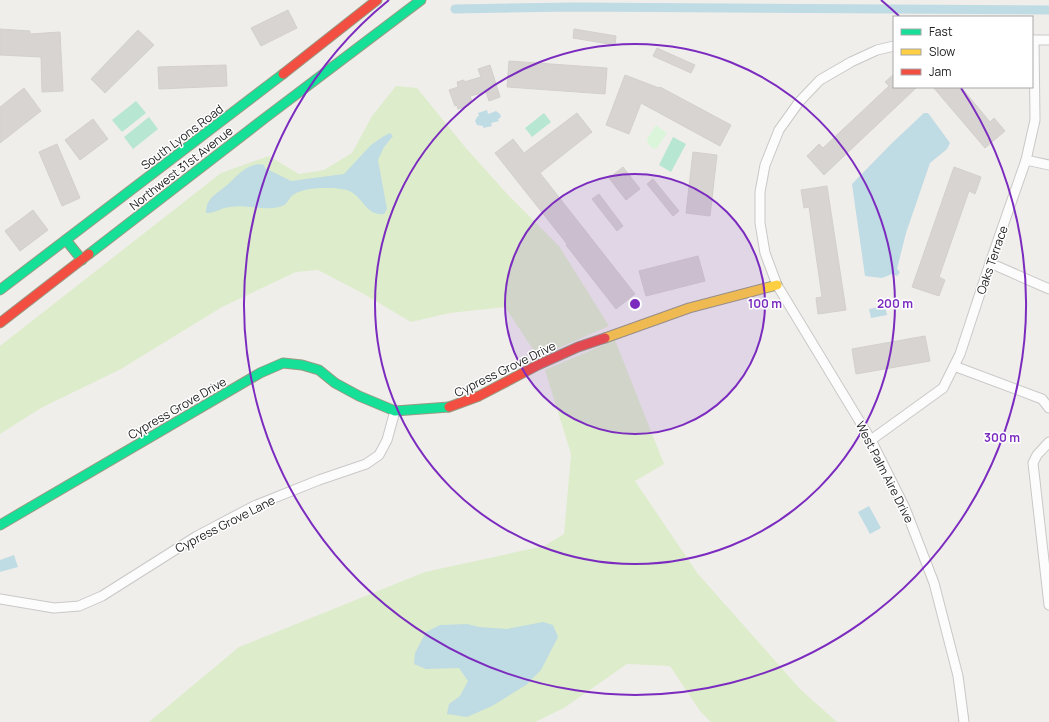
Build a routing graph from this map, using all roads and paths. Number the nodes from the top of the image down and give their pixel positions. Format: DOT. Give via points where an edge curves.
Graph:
graph roads {
  1 [pos="377,0"];
  2 [pos="422,0"];
  3 [pos="1033,40"];
  4 [pos="1049,40"];
  5 [pos="893,46"];
  6 [pos="1026,160"];
  7 [pos="1049,165"];
  8 [pos="66,240"];
  9 [pos="82,260"];
  10 [pos="990,263"];
  11 [pos="777,285"];
  12 [pos="1049,289"];
  13 [pos="0,290"];
  14 [pos="0,323"];
  15 [pos="954,366"];
  16 [pos="1049,408"];
  17 [pos="395,411"];
  18 [pos="871,440"];
  19 [pos="1049,442"];
  20 [pos="0,525"];
  21 [pos="0,599"];
  22 [pos="1049,604"];
  23 [pos="964,722"];
  1 -- 8 [label="main road, South Lyons Road"];
  2 -- 9 [label="main road, Northwest 31st Avenue"];
  3 -- 4 [label="street"];
  3 -- 6 [label="street, Oaks Terrace" via="1035,120"];
  5 -- 11 [label="street, West Palm Aire Drive" via="850,62 820,80 799,102 779,130 766,165 760,192 760,223 765,253"];
  6 -- 7 [label="street"];
  6 -- 10 [label="street, Oaks Terrace"];
  8 -- 9 [label="main road"];
  8 -- 13 [label="main road, South Lyons Road"];
  9 -- 14 [label="main road, Northwest 31st Avenue"];
  10 -- 12 [label="street"];
  10 -- 15 [label="street, Oaks Terrace"];
  11 -- 17 [label="main road, Cypress Grove Drive" via="689,308 578,347 452,408"];
  11 -- 18 [label="street, West Palm Aire Drive"];
  15 -- 16 [label="street" via="1042,400"];
  15 -- 18 [label="street, Oaks Terrace" via="943,388"];
  17 -- 20 [label="main road, Cypress Grove Drive" via="359,396 335,383 319,370 283,363 260,373"];
  17 -- 21 [label="street, Cypress Grove Lane" via="387,440 378,455 366,464 254,506 197,536 102,596 79,606 54,608"];
  18 -- 23 [label="street, West Palm Aire Drive" via="905,508 934,583 958,676"];
  19 -- 22 [label="street" via="1033,463"];
}
